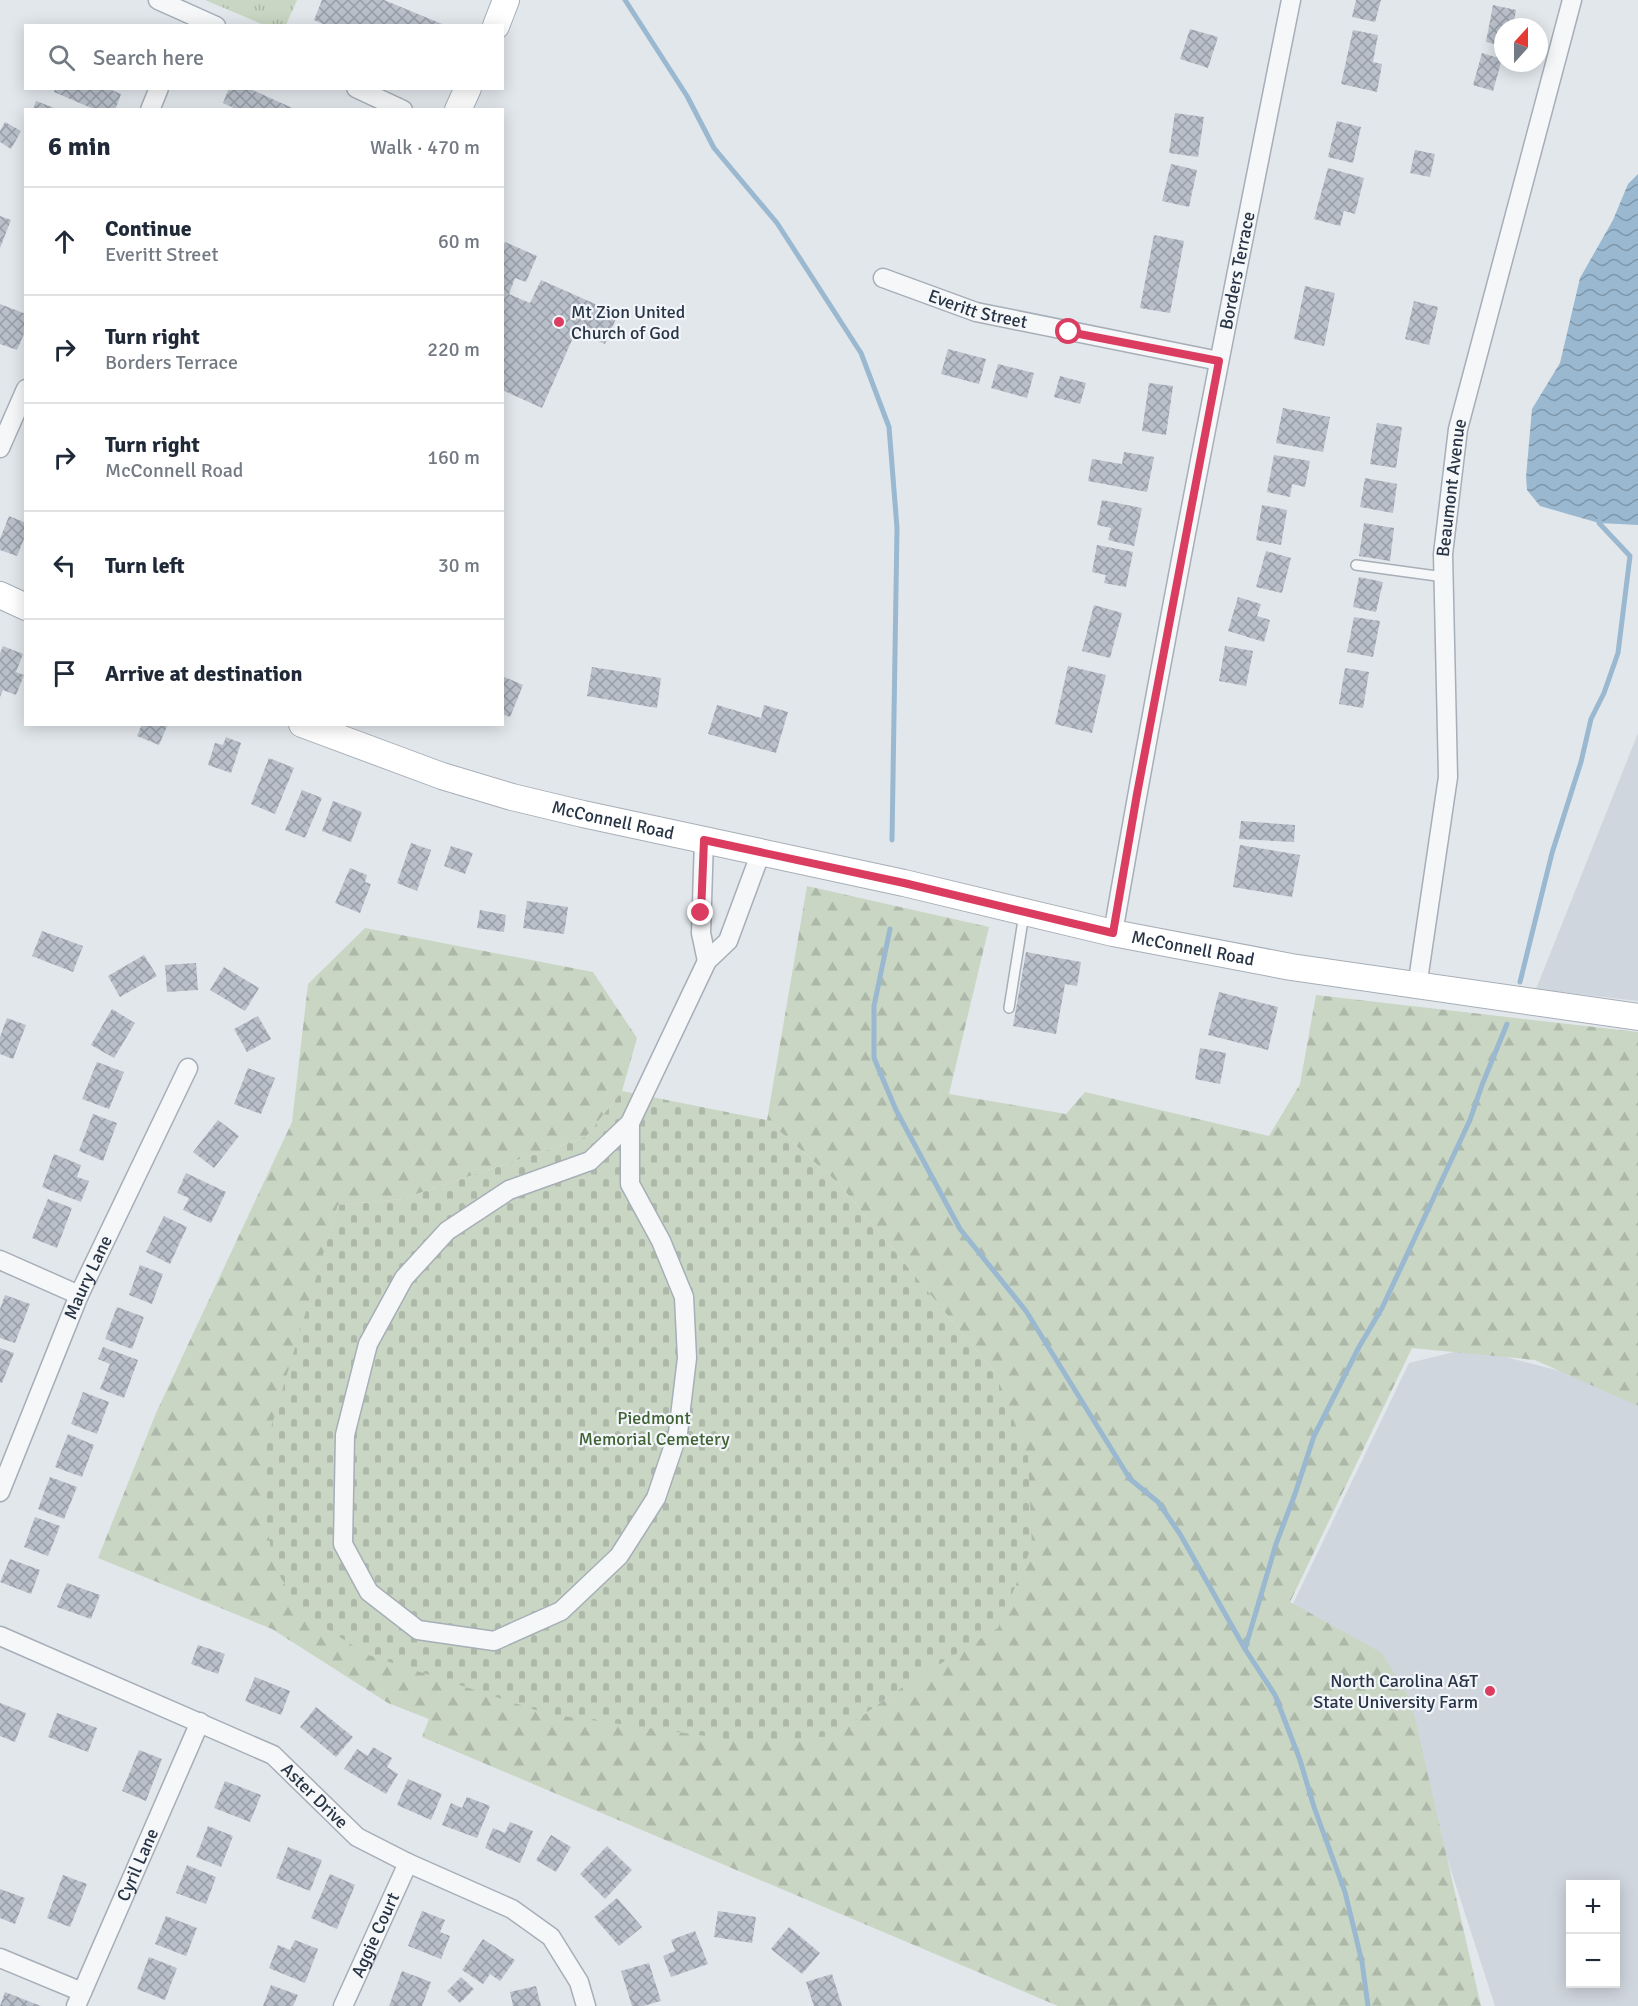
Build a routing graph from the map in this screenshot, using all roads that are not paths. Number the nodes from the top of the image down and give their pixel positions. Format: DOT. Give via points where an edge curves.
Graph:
graph roads {
  1 [pos="158,0"];
  2 [pos="506,0"];
  3 [pos="1291,0"];
  4 [pos="1572,0"];
  5 [pos="189,20"];
  6 [pos="207,24"];
  7 [pos="497,24"];
  8 [pos="158,90"];
  9 [pos="360,90"];
  10 [pos="467,90"];
  11 [pos="151,108"];
  12 [pos="399,108"];
  13 [pos="459,108"];
  14 [pos="883,279"];
  15 [pos="1219,361"];
  16 [pos="24,394"];
  17 [pos="0,448"];
  18 [pos="1356,565"];
  19 [pos="1444,577"];
  20 [pos="0,595"];
  21 [pos="24,606"];
  22 [pos="307,726"];
  23 [pos="704,840"];
  24 [pos="761,852"];
  25 [pos="1024,912"];
  26 [pos="1113,933"];
  27 [pos="707,961"];
  28 [pos="1417,987"];
  29 [pos="1009,1008"];
  30 [pos="1638,1017"];
  31 [pos="188,1068"];
  32 [pos="630,1123"];
  33 [pos="0,1260"];
  34 [pos="79,1295"];
  35 [pos="0,1492"];
  36 [pos="0,1636"];
  37 [pos="200,1722"];
  38 [pos="408,1863"];
  39 [pos="0,1958"];
  40 [pos="79,1999"];
  41 [pos="343,2006"];
  42 [pos="586,2006"];
  1 -- 5 [label="street"];
  2 -- 7 [label="street"];
  3 -- 15 [label="street, Borders Terrace"];
  4 -- 19 [label="street, Beaumont Avenue" via="1458,429 1443,554"];
  5 -- 6 [label="street"];
  8 -- 11 [label="street"];
  9 -- 12 [label="street"];
  10 -- 13 [label="street"];
  14 -- 15 [label="street, Everitt Street" via="976,312"];
  15 -- 26 [label="street, Borders Terrace"];
  16 -- 17 [label="street"];
  18 -- 19 [label="lane"];
  19 -- 28 [label="street, Beaumont Avenue" via="1448,777"];
  20 -- 21 [label="street"];
  22 -- 23 [label="street, McConnell Road" via="432,773 502,794"];
  23 -- 24 [label="street, McConnell Road"];
  23 -- 27 [label="street" via="701,933"];
  24 -- 25 [label="street, McConnell Road"];
  24 -- 27 [label="street" via="728,941"];
  25 -- 26 [label="street, McConnell Road"];
  25 -- 29 [label="lane"];
  26 -- 28 [label="street, McConnell Road"];
  27 -- 32 [label="street"];
  28 -- 30 [label="street, McConnell Road"];
  31 -- 34 [label="street, Maury Lane"];
  32 -- 32 [label="street" via="590,1161 509,1190 447,1231 404,1278 368,1344 345,1435 343,1544 369,1592 418,1630 494,1641 561,1611 619,1556 656,1498 678,1433 687,1358 684,1297 661,1241 630,1184"];
  33 -- 34 [label="street"];
  34 -- 35 [label="street, Maury Lane"];
  36 -- 37 [label="street, Aster Drive"];
  37 -- 38 [label="street, Aster Drive" via="273,1755 357,1837"];
  37 -- 40 [label="street, Cyril Lane"];
  38 -- 41 [label="street, Aggie Court"];
  38 -- 42 [label="street, Aster Drive" via="512,1909 551,1937 579,1982"];
  39 -- 40 [label="street"];
}
